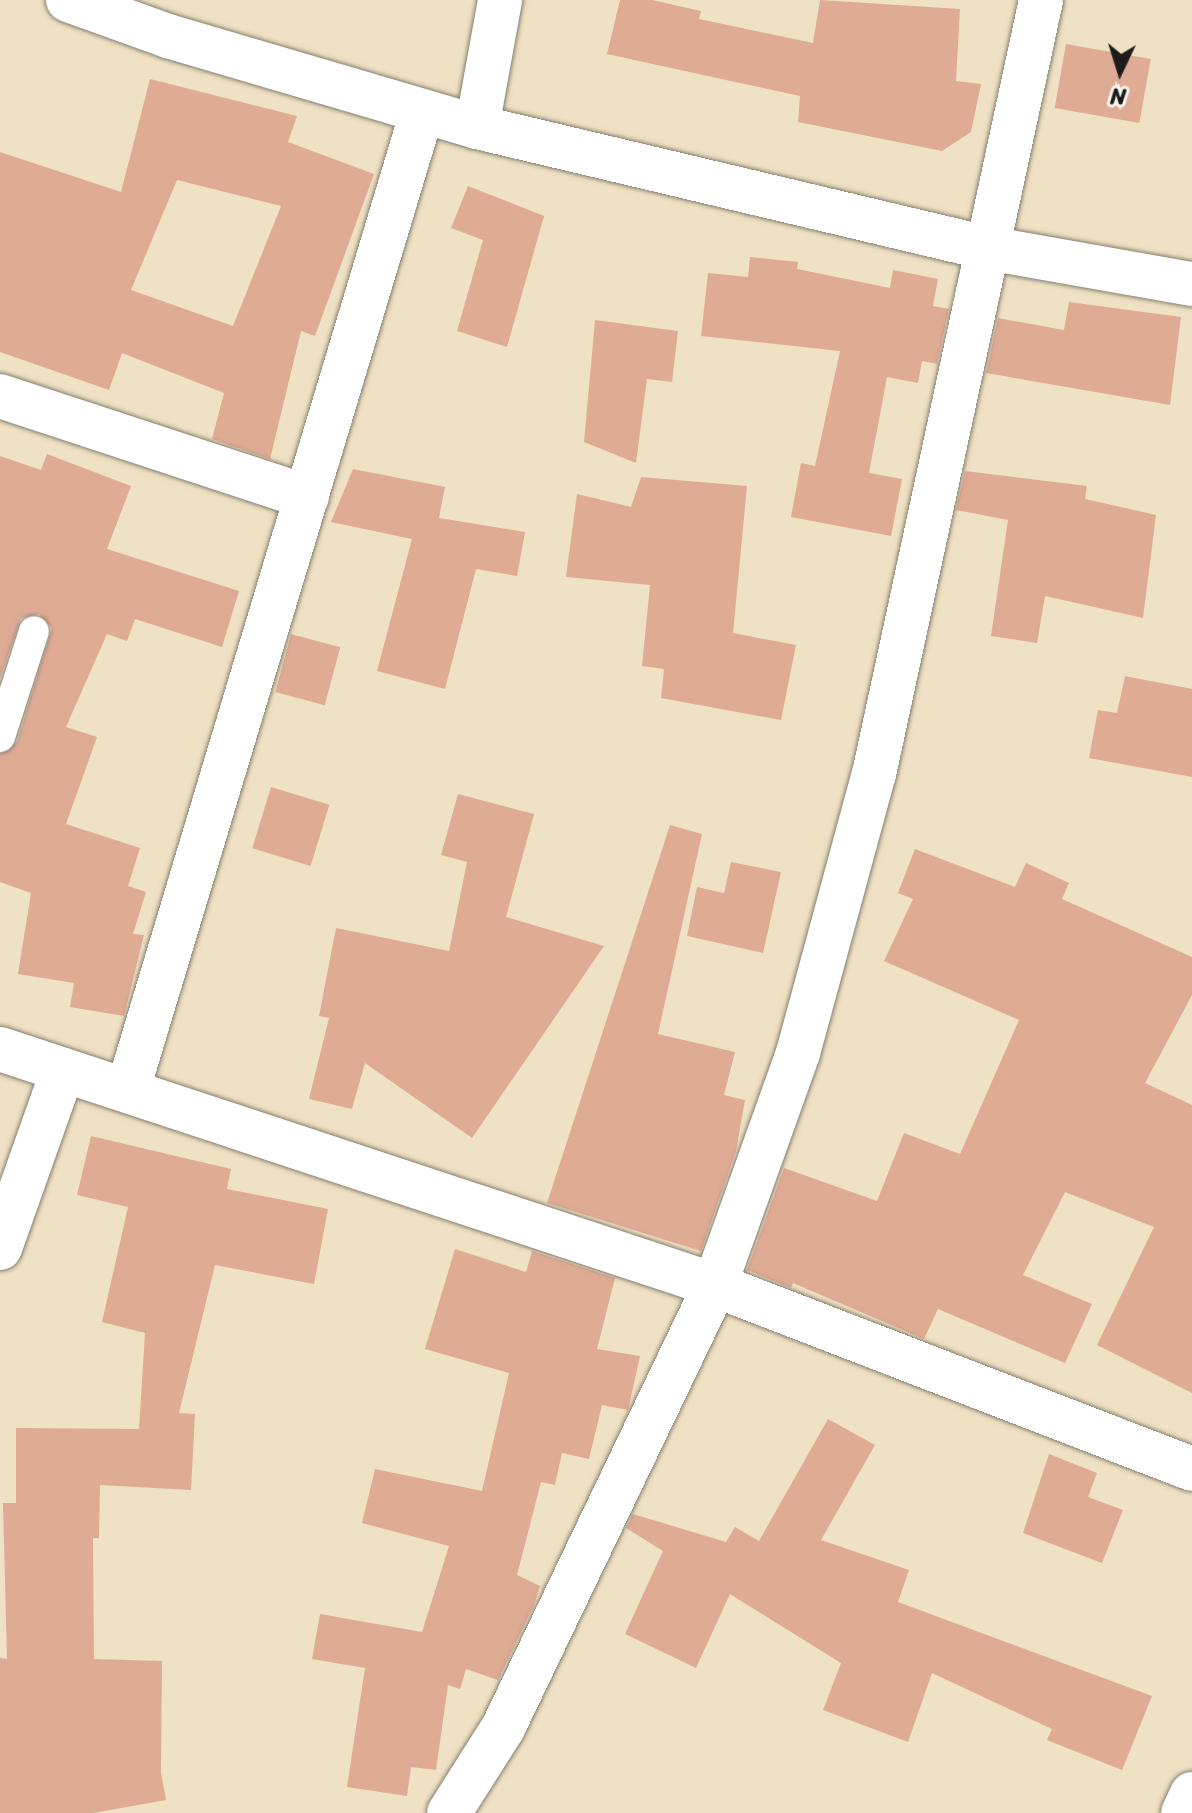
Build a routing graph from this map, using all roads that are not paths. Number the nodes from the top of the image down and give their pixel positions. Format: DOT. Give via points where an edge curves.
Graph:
graph roads {
  1 [pos="68,0"];
  2 [pos="500,0"];
  3 [pos="1041,0"];
  4 [pos="422,112"];
  5 [pos="477,127"];
  6 [pos="987,248"];
  7 [pos="1192,284"];
  8 [pos="0,396"];
  9 [pos="307,497"];
  10 [pos="34,631"];
  11 [pos="0,737"];
  12 [pos="0,1049"];
  13 [pos="63,1070"];
  14 [pos="128,1089"];
  15 [pos="0,1248"];
  16 [pos="715,1285"];
  17 [pos="1192,1469"];
  18 [pos="1192,1794"];
  19 [pos="449,1813"];
  20 [pos="1183,1813"];
  1 -- 4 [label="street" via="168,36"];
  2 -- 5 [label="street"];
  3 -- 6 [label="street"];
  4 -- 5 [label="street"];
  4 -- 9 [label="street"];
  5 -- 6 [label="street"];
  6 -- 7 [label="street"];
  6 -- 16 [label="street" via="842,906 798,1053"];
  8 -- 9 [label="street"];
  9 -- 14 [label="street"];
  10 -- 11 [label="lane"];
  12 -- 13 [label="street"];
  13 -- 14 [label="street"];
  13 -- 15 [label="street"];
  14 -- 16 [label="street"];
  16 -- 17 [label="street"];
  16 -- 19 [label="street" via="503,1728"];
  18 -- 20 [label="street"];
}
